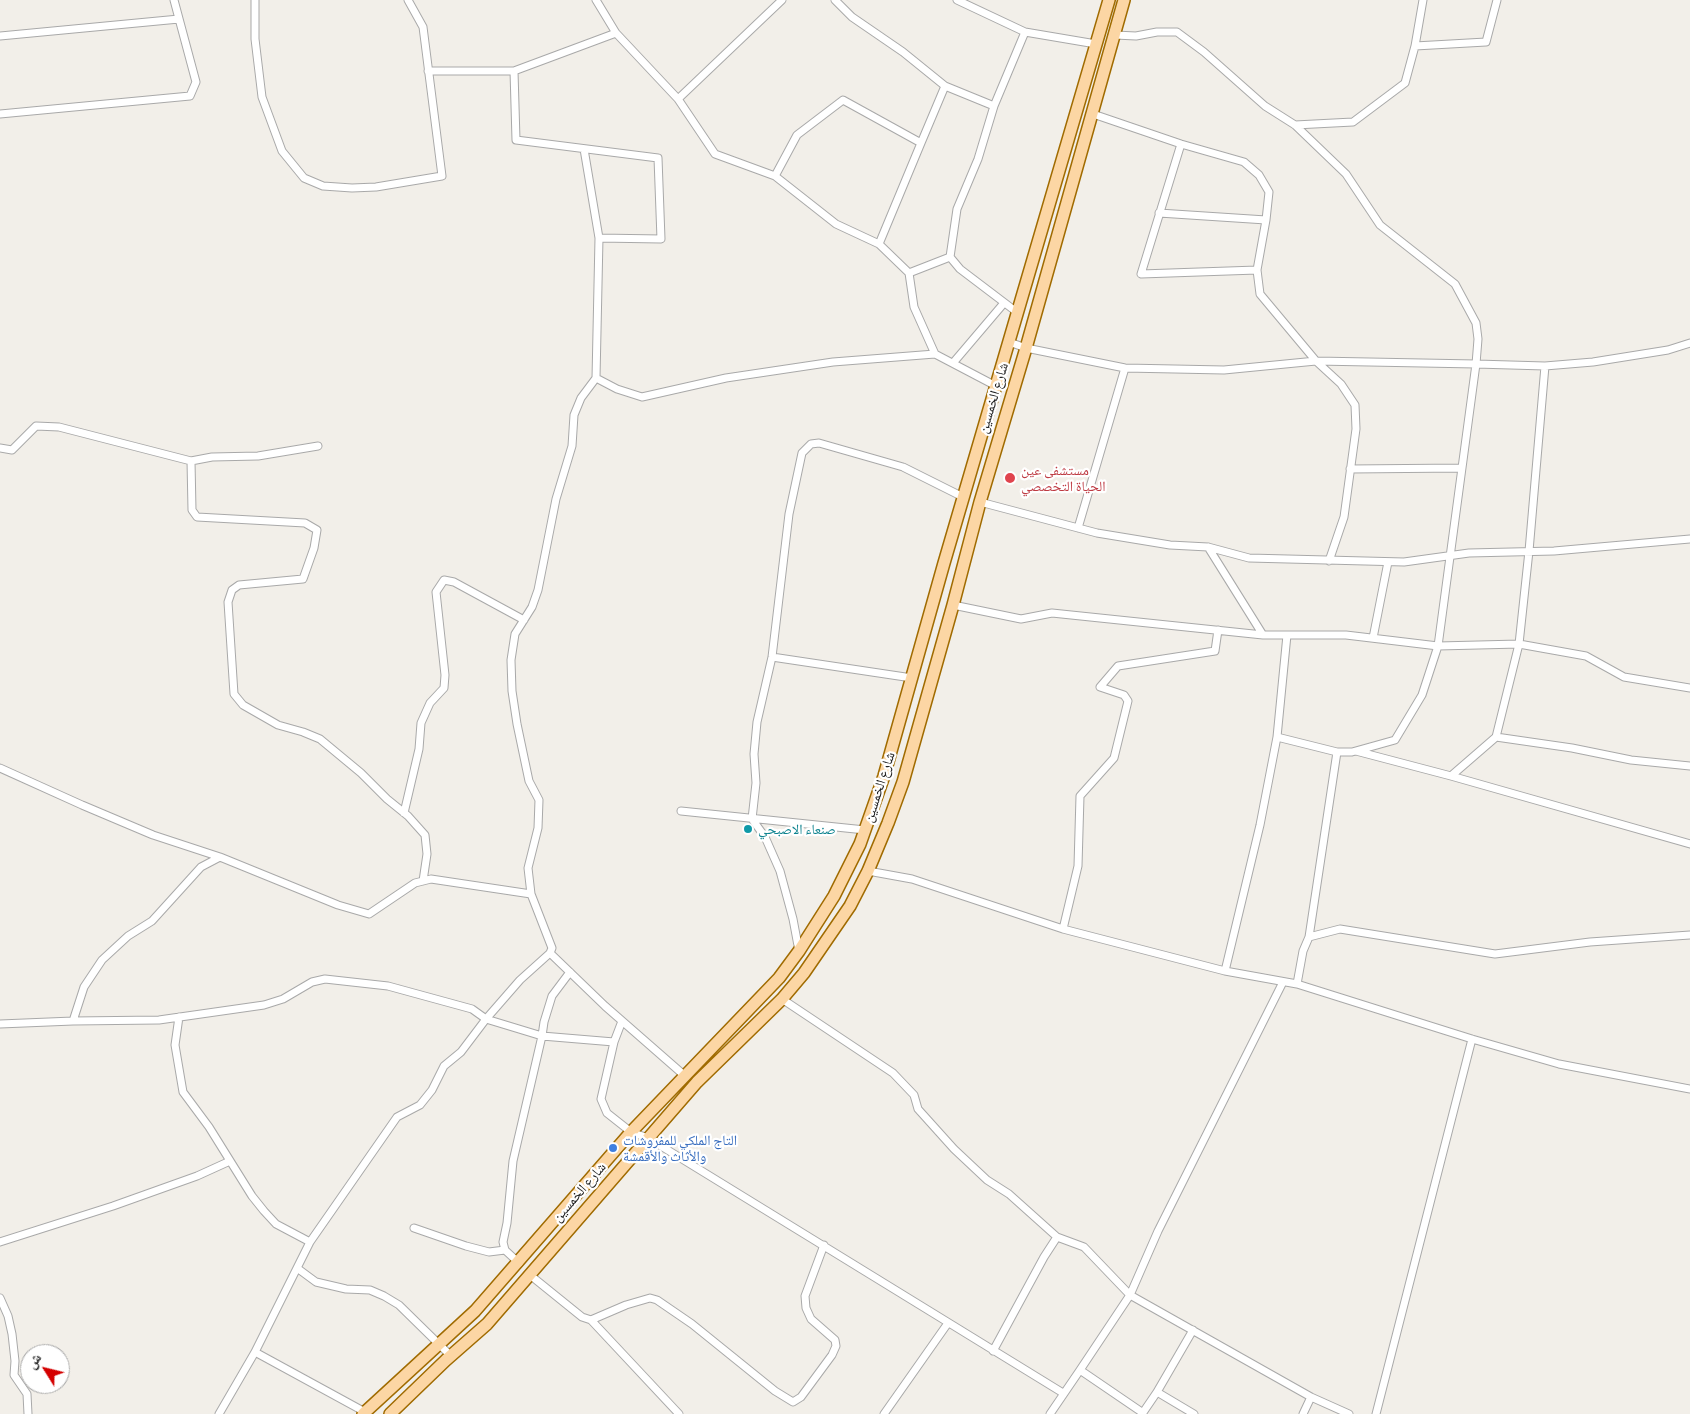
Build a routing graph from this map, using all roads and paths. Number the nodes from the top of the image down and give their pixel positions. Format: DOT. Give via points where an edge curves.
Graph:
graph roads {
  1 [pos="174,0"];
  2 [pos="256,0"];
  3 [pos="408,0"];
  4 [pos="596,0"];
  5 [pos="782,0"];
  6 [pos="835,0"];
  7 [pos="957,0"];
  8 [pos="1109,0"];
  9 [pos="1124,0"];
  10 [pos="1422,0"];
  11 [pos="1497,0"];
  12 [pos="179,18"];
  13 [pos="1025,32"];
  14 [pos="616,33"];
  15 [pos="1115,35"];
  16 [pos="0,36"];
  17 [pos="1096,44"];
  18 [pos="1415,46"];
  19 [pos="514,70"];
  20 [pos="428,71"];
  21 [pos="945,86"];
  22 [pos="678,99"];
  23 [pos="994,106"];
  24 [pos="0,114"];
  25 [pos="1093,114"];
  26 [pos="1295,125"];
  27 [pos="922,143"];
  28 [pos="1181,144"];
  29 [pos="584,149"];
  30 [pos="775,176"];
  31 [pos="1159,213"];
  32 [pos="1266,220"];
  33 [pos="599,238"];
  34 [pos="879,244"];
  35 [pos="950,257"];
  36 [pos="1257,270"];
  37 [pos="909,273"];
  38 [pos="1004,303"];
  39 [pos="1018,313"];
  40 [pos="1009,342"];
  41 [pos="1690,344"];
  42 [pos="1026,348"];
  43 [pos="935,354"];
  44 [pos="1316,361"];
  45 [pos="953,363"];
  46 [pos="1476,364"];
  47 [pos="1546,366"];
  48 [pos="1125,368"];
  49 [pos="596,378"];
  50 [pos="996,386"];
  51 [pos="318,446"];
  52 [pos="0,448"];
  53 [pos="191,461"];
  54 [pos="1462,468"];
  55 [pos="1350,469"];
  56 [pos="963,497"];
  57 [pos="980,502"];
  58 [pos="1078,528"];
  59 [pos="1690,539"];
  60 [pos="1208,547"];
  61 [pos="1530,551"];
  62 [pos="1450,555"];
  63 [pos="1329,561"];
  64 [pos="944,562"];
  65 [pos="1388,562"];
  66 [pos="962,565"];
  67 [pos="953,605"];
  68 [pos="524,620"];
  69 [pos="1218,630"];
  70 [pos="1263,635"];
  71 [pos="1287,635"];
  72 [pos="1373,638"];
  73 [pos="1519,644"];
  74 [pos="1438,646"];
  75 [pos="772,657"];
  76 [pos="912,678"];
  77 [pos="1690,688"];
  78 [pos="1277,737"];
  79 [pos="1496,737"];
  80 [pos="1355,751"];
  81 [pos="1337,752"];
  82 [pos="1690,766"];
  83 [pos="0,768"];
  84 [pos="1451,776"];
  85 [pos="681,811"];
  86 [pos="404,813"];
  87 [pos="752,819"];
  88 [pos="865,830"];
  89 [pos="1690,844"];
  90 [pos="220,857"];
  91 [pos="868,871"];
  92 [pos="423,881"];
  93 [pos="531,894"];
  94 [pos="834,896"];
  95 [pos="850,906"];
  96 [pos="1063,929"];
  97 [pos="1690,935"];
  98 [pos="1309,937"];
  99 [pos="799,951"];
  100 [pos="550,953"];
  101 [pos="1225,971"];
  102 [pos="570,972"];
  103 [pos="1283,982"];
  104 [pos="1297,984"];
  105 [pos="782,999"];
  106 [pos="179,1017"];
  107 [pos="486,1019"];
  108 [pos="73,1021"];
  109 [pos="622,1021"];
  110 [pos="0,1024"];
  111 [pos="542,1036"];
  112 [pos="1472,1040"];
  113 [pos="614,1042"];
  114 [pos="685,1076"];
  115 [pos="1690,1089"];
  116 [pos="631,1132"];
  117 [pos="648,1138"];
  118 [pos="230,1161"];
  119 [pos="414,1228"];
  120 [pos="1057,1237"];
  121 [pos="0,1242"];
  122 [pos="310,1242"];
  123 [pos="824,1246"];
  124 [pos="505,1250"];
  125 [pos="530,1250"];
  126 [pos="543,1260"];
  127 [pos="518,1263"];
  128 [pos="297,1268"];
  129 [pos="530,1275"];
  130 [pos="1130,1295"];
  131 [pos="0,1298"];
  132 [pos="591,1320"];
  133 [pos="948,1323"];
  134 [pos="1193,1330"];
  135 [pos="440,1345"];
  136 [pos="993,1351"];
  137 [pos="255,1352"];
  138 [pos="451,1356"];
  139 [pos="1080,1370"];
  140 [pos="1157,1392"];
  141 [pos="1063,1393"];
  142 [pos="1310,1397"];
  143 [pos="364,1413"];
  144 [pos="28,1414"];
  145 [pos="219,1414"];
  146 [pos="390,1414"];
  147 [pos="679,1414"];
  148 [pos="884,1414"];
  149 [pos="1050,1414"];
  150 [pos="1143,1414"];
  151 [pos="1194,1414"];
  152 [pos="1303,1414"];
  153 [pos="1348,1414"];
  154 [pos="1376,1414"];
  1 -- 12 [label="street"];
  2 -- 20 [label="street" via="255,39 262,97 282,151 304,178 323,186 376,187 442,176"];
  3 -- 20 [label="street" via="423,27"];
  4 -- 14 [label="street"];
  5 -- 22 [label="street"];
  6 -- 21 [label="street" via="852,17 904,52"];
  7 -- 13 [label="street"];
  8 -- 17 [label="main road, شارع الخمسين"];
  9 -- 15 [label="main road, شارع الخمسين"];
  10 -- 18 [label="street"];
  11 -- 18 [label="street" via="1486,42"];
  12 -- 16 [label="street"];
  12 -- 24 [label="street" via="196,82 190,96"];
  13 -- 17 [label="street"];
  13 -- 23 [label="street"];
  14 -- 19 [label="street"];
  14 -- 22 [label="street"];
  15 -- 25 [label="main road, شارع الخمسين"];
  15 -- 26 [label="street" via="1177,32 1265,106"];
  17 -- 39 [label="main road, شارع الخمسين"];
  18 -- 26 [label="street" via="1406,83 1353,122"];
  19 -- 20 [label="street"];
  19 -- 29 [label="street" via="516,140"];
  21 -- 23 [label="street"];
  21 -- 27 [label="street"];
  22 -- 30 [label="street" via="715,154"];
  23 -- 35 [label="street" via="978,159 957,210"];
  25 -- 28 [label="street"];
  25 -- 42 [label="main road, شارع الخمسين"];
  26 -- 46 [label="street" via="1346,174 1380,225 1455,284 1476,323"];
  27 -- 30 [label="street" via="843,100 797,135"];
  27 -- 34 [label="street"];
  28 -- 31 [label="street"];
  28 -- 32 [label="street" via="1244,162 1259,175 1269,192"];
  29 -- 33 [label="street"];
  29 -- 33 [label="street" via="658,158 661,239"];
  30 -- 34 [label="street" via="836,224"];
  31 -- 32 [label="street"];
  31 -- 36 [label="street" via="1141,274"];
  32 -- 36 [label="street"];
  33 -- 49 [label="street"];
  34 -- 37 [label="street"];
  35 -- 37 [label="street"];
  35 -- 38 [label="street" via="960,269"];
  36 -- 44 [label="street" via="1260,294"];
  37 -- 43 [label="street" via="914,307"];
  38 -- 39 [label="street"];
  38 -- 45 [label="street"];
  39 -- 40 [label="main road, شارع الخمسين"];
  40 -- 42 [label="street"];
  40 -- 50 [label="main road, شارع الخمسين"];
  41 -- 47 [label="street" via="1593,362"];
  42 -- 48 [label="street"];
  42 -- 57 [label="main road, شارع الخمسين"];
  43 -- 45 [label="street"];
  43 -- 49 [label="street" via="833,362 726,378 642,397 617,390"];
  44 -- 46 [label="street"];
  44 -- 48 [label="street" via="1224,370"];
  44 -- 55 [label="street" via="1341,384 1355,405 1356,429"];
  45 -- 50 [label="street"];
  46 -- 47 [label="street"];
  46 -- 54 [label="street"];
  47 -- 61 [label="street"];
  48 -- 58 [label="street"];
  49 -- 68 [label="street" via="581,398 574,415 572,446 556,499 538,590"];
  50 -- 56 [label="main road, شارع الخمسين"];
  51 -- 53 [label="street" via="258,456"];
  52 -- 53 [label="street" via="12,450 36,426 59,427"];
  53 -- 86 [label="street" via="192,510 197,517 305,523 317,530 304,579 239,585 232,590 228,602 234,694 243,705 278,725 320,739"];
  54 -- 55 [label="street"];
  54 -- 62 [label="street"];
  55 -- 63 [label="street" via="1344,517"];
  56 -- 64 [label="main road, شارع الخمسين"];
  56 -- 75 [label="street" via="903,467 819,443 811,444 802,453 789,514"];
  57 -- 58 [label="street"];
  57 -- 66 [label="main road, شارع الخمسين"];
  58 -- 60 [label="street" via="1170,545"];
  59 -- 61 [label="street"];
  60 -- 63 [label="street" via="1250,558"];
  60 -- 70 [label="street"];
  61 -- 62 [label="street"];
  61 -- 73 [label="street"];
  62 -- 65 [label="street"];
  62 -- 74 [label="street"];
  63 -- 65 [label="street"];
  64 -- 66 [label="main road"];
  64 -- 76 [label="main road, شارع الخمسين"];
  65 -- 72 [label="street"];
  66 -- 67 [label="main road, شارع الخمسين"];
  67 -- 69 [label="street" via="1021,619 1052,613"];
  67 -- 91 [label="main road, شارع الخمسين" via="903,782"];
  68 -- 86 [label="street" via="454,582 444,580 436,592 444,688 430,704 421,723 419,749"];
  68 -- 93 [label="street" via="515,634 511,660 517,724 529,781 539,800 538,828 528,868"];
  69 -- 70 [label="street"];
  69 -- 96 [label="street" via="1215,651 1118,666 1100,687 1124,695 1128,701 1114,758 1080,796 1078,866"];
  70 -- 71 [label="street"];
  71 -- 72 [label="street"];
  71 -- 78 [label="street"];
  72 -- 74 [label="street"];
  73 -- 74 [label="street"];
  73 -- 77 [label="street" via="1586,656 1624,677"];
  73 -- 79 [label="street"];
  74 -- 80 [label="street" via="1422,695 1395,740"];
  75 -- 76 [label="street"];
  75 -- 87 [label="street" via="757,722"];
  76 -- 88 [label="main road, شارع الخمسين"];
  78 -- 81 [label="street"];
  78 -- 101 [label="street"];
  79 -- 82 [label="street" via="1631,760"];
  79 -- 84 [label="street"];
  80 -- 81 [label="street"];
  80 -- 84 [label="street"];
  81 -- 98 [label="street"];
  83 -- 90 [label="street" via="144,831"];
  84 -- 89 [label="street"];
  85 -- 87 [label="street"];
  86 -- 92 [label="street" via="425,835 427,854"];
  87 -- 88 [label="street"];
  87 -- 99 [label="street" via="765,837 780,871"];
  88 -- 94 [label="main road, شارع الخمسين"];
  90 -- 92 [label="street" via="338,905 369,914"];
  90 -- 108 [label="street" via="201,868 152,921 128,936 102,960 84,987"];
  91 -- 95 [label="main road, شارع الخمسين"];
  91 -- 96 [label="street" via="912,879"];
  92 -- 93 [label="street" via="430,879"];
  93 -- 100 [label="street" via="552,948"];
  94 -- 95 [label="main road"];
  94 -- 99 [label="main road, شارع الخمسين"];
  95 -- 105 [label="main road, شارع الخمسين"];
  96 -- 101 [label="street"];
  97 -- 98 [label="street" via="1590,942 1495,954 1340,929"];
  98 -- 104 [label="street"];
  99 -- 114 [label="main road, شارع الخمسين" via="779,978"];
  100 -- 102 [label="street"];
  100 -- 107 [label="street" via="520,980"];
  101 -- 103 [label="street"];
  102 -- 109 [label="street"];
  102 -- 111 [label="street" via="552,996"];
  103 -- 104 [label="street"];
  103 -- 130 [label="street" via="1158,1231"];
  104 -- 112 [label="street"];
  105 -- 117 [label="main road, شارع الخمسين" via="697,1082"];
  105 -- 120 [label="street" via="893,1072 914,1095 918,1109 954,1149"];
  106 -- 107 [label="street" via="264,1006 312,982 325,979 388,986 472,1009"];
  106 -- 108 [label="street"];
  106 -- 118 [label="street" via="175,1046 183,1092"];
  107 -- 111 [label="street"];
  107 -- 122 [label="street" via="462,1052 444,1066 420,1105 397,1117"];
  108 -- 110 [label="street"];
  109 -- 113 [label="street"];
  109 -- 114 [label="street"];
  111 -- 113 [label="street"];
  111 -- 124 [label="street" via="513,1161 503,1242"];
  112 -- 115 [label="street" via="1559,1064"];
  112 -- 154 [label="street"];
  113 -- 116 [label="street" via="601,1098 607,1113"];
  114 -- 116 [label="main road, شارع الخمسين"];
  116 -- 117 [label="street"];
  116 -- 125 [label="main road, شارع الخمسين"];
  117 -- 123 [label="street"];
  117 -- 126 [label="main road, شارع الخمسين"];
  118 -- 121 [label="street" via="113,1206"];
  118 -- 122 [label="street" via="252,1196 276,1224"];
  119 -- 124 [label="street" via="489,1252"];
  120 -- 130 [label="street" via="1084,1247"];
  120 -- 136 [label="street"];
  122 -- 128 [label="street"];
  123 -- 132 [label="street" via="805,1296 806,1308 811,1318 835,1340 836,1346 801,1398 793,1402 657,1300 650,1298 626,1305"];
  123 -- 133 [label="street"];
  124 -- 127 [label="street"];
  125 -- 126 [label="main road"];
  125 -- 127 [label="main road, شارع الخمسين"];
  126 -- 129 [label="main road, شارع الخمسين"];
  127 -- 135 [label="main road, شارع الخمسين"];
  128 -- 135 [label="street" via="316,1282 346,1289 370,1290 384,1296 399,1305"];
  128 -- 137 [label="street"];
  129 -- 132 [label="street" via="582,1317"];
  129 -- 138 [label="main road, شارع الخمسين" via="487,1324"];
  130 -- 134 [label="street"];
  130 -- 139 [label="street"];
  131 -- 144 [label="street" via="12,1334 16,1361 14,1375 27,1394"];
  132 -- 147 [label="street"];
  133 -- 136 [label="street"];
  133 -- 148 [label="street"];
  134 -- 140 [label="street"];
  134 -- 142 [label="street"];
  135 -- 138 [label="street"];
  135 -- 143 [label="main road, شارع الخمسين"];
  136 -- 141 [label="street"];
  137 -- 143 [label="street"];
  137 -- 145 [label="street"];
  138 -- 146 [label="main road, شارع الخمسين"];
  139 -- 141 [label="street"];
  139 -- 150 [label="street"];
  140 -- 150 [label="street"];
  140 -- 151 [label="street"];
  141 -- 149 [label="street"];
  142 -- 152 [label="street"];
  142 -- 153 [label="street"];
}
